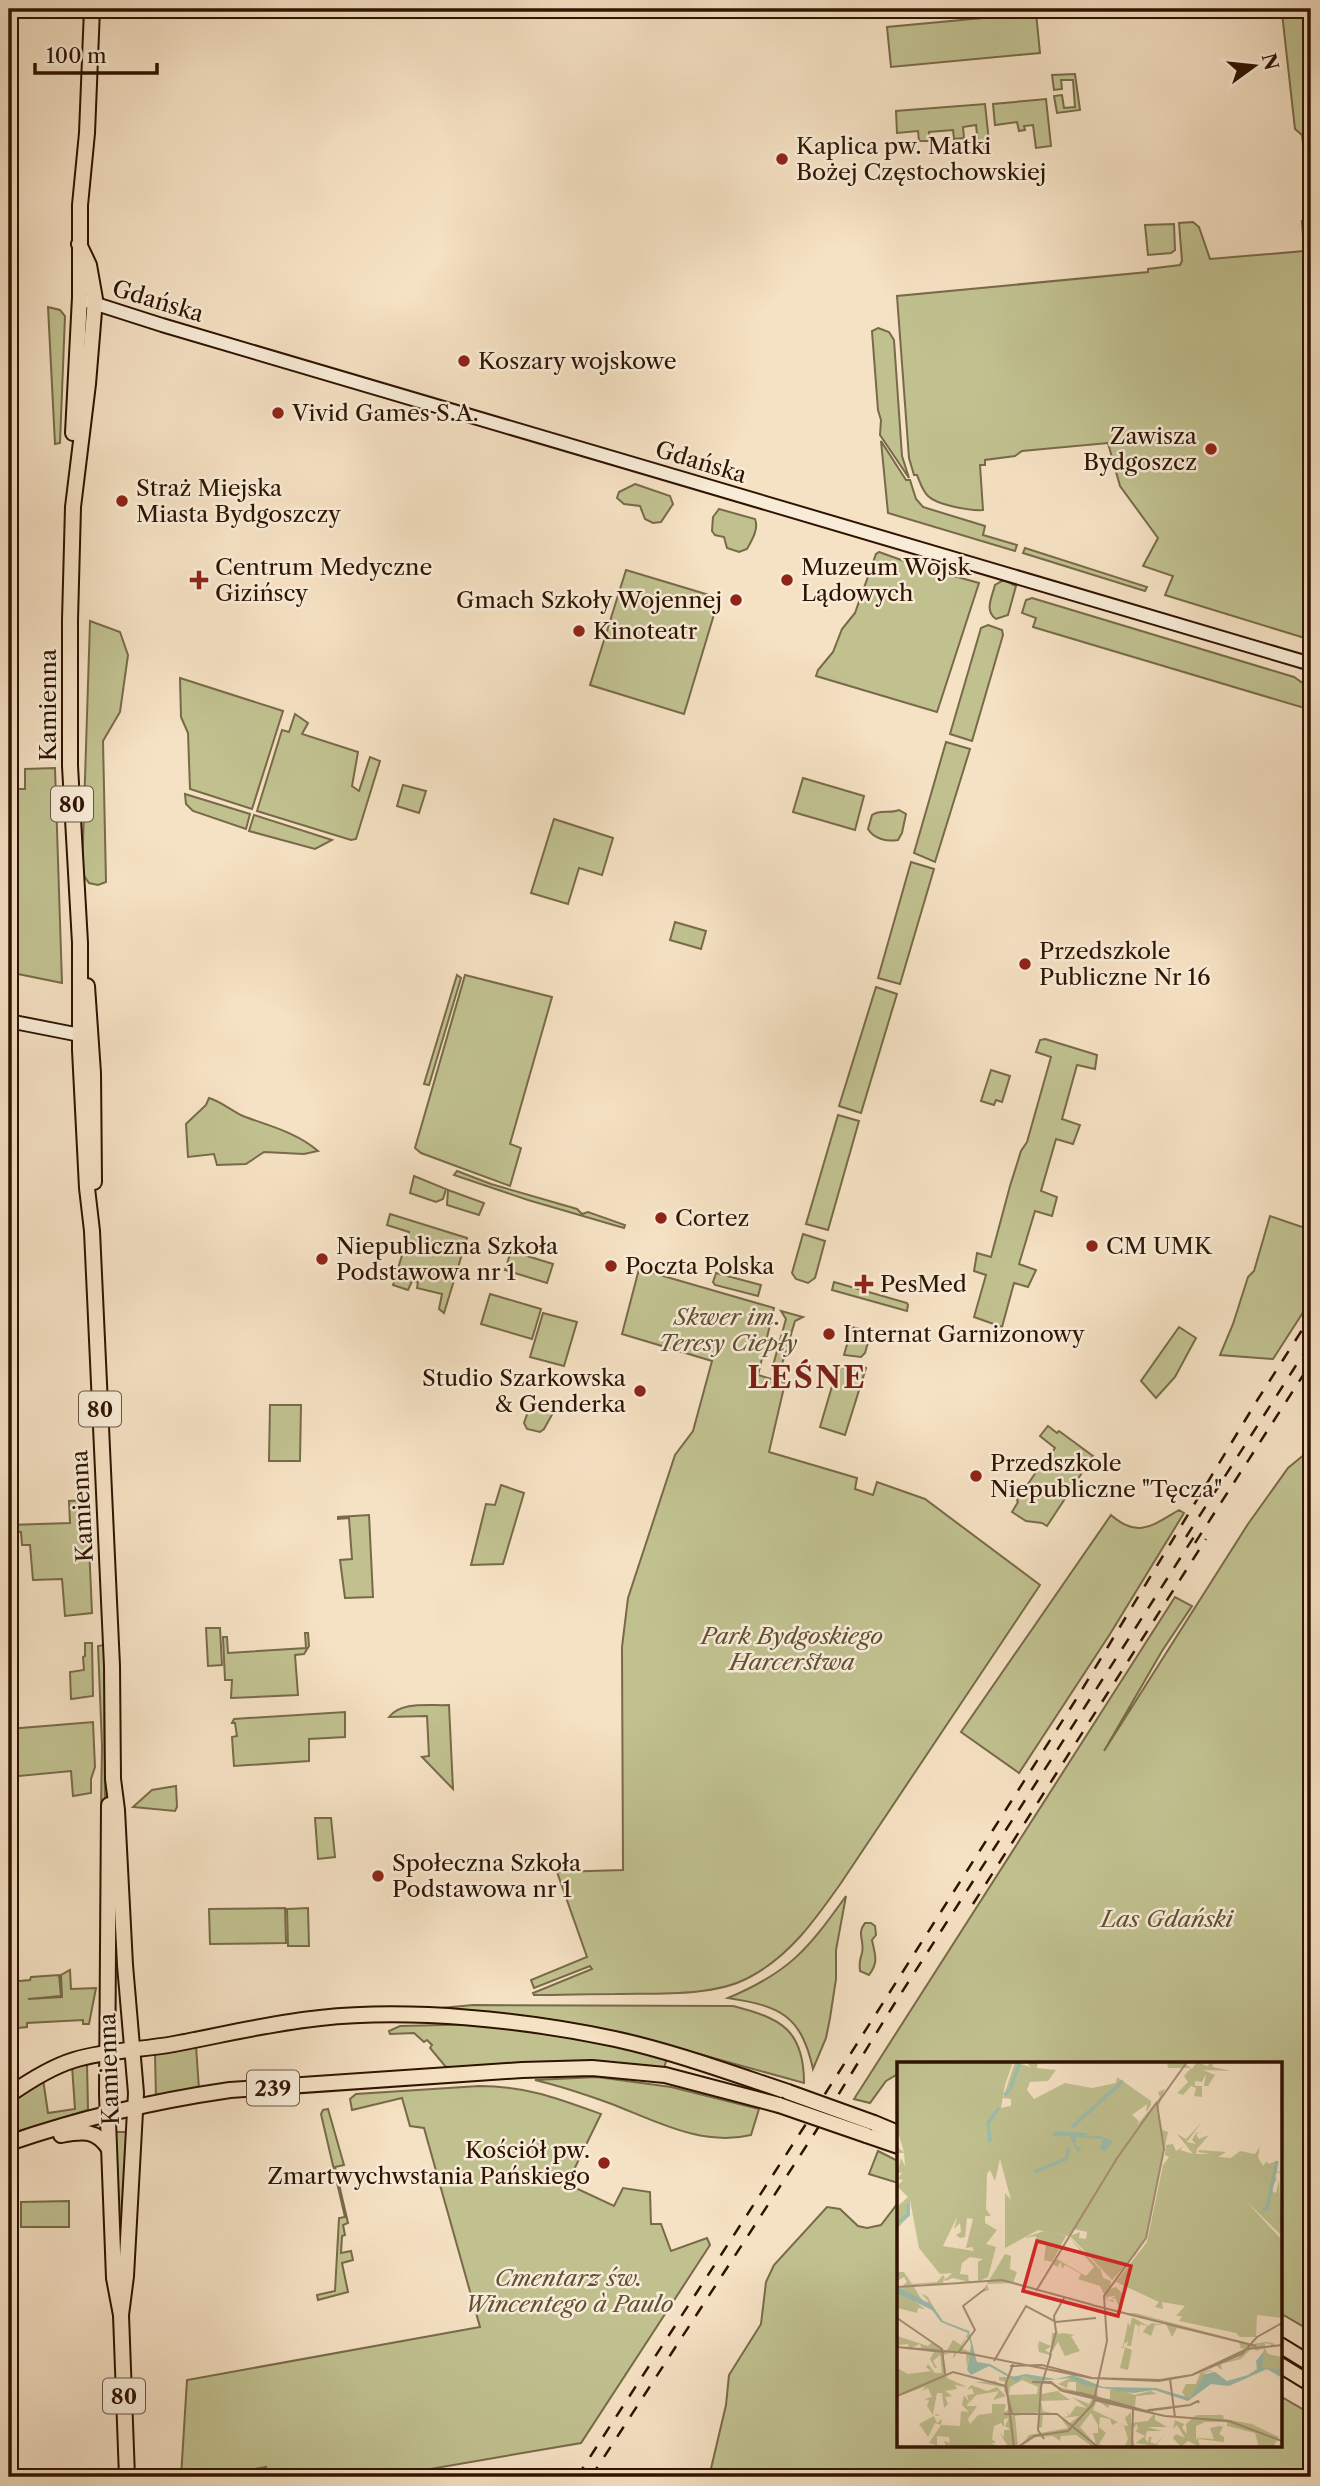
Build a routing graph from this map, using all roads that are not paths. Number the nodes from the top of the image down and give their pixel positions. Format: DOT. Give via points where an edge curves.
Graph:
graph roads {
  1 [pos="92,9"];
  2 [pos="79,244"];
  3 [pos="80,299"];
  4 [pos="95,303"];
  5 [pos="126,314"];
  6 [pos="92,328"];
  7 [pos="73,508"];
  8 [pos="1311,664"];
  9 [pos="9,1021"];
  10 [pos="85,1043"];
  11 [pos="113,1779"];
  12 [pos="131,2027"];
  13 [pos="157,2047"];
  14 [pos="134,2050"];
  15 [pos="108,2054"];
  16 [pos="9,2095"];
  17 [pos="136,2107"];
  18 [pos="108,2113"];
  19 [pos="870,2129"];
  20 [pos="39,2133"];
  21 [pos="897,2133"];
  22 [pos="9,2143"];
  23 [pos="897,2145"];
  24 [pos="109,2149"];
  25 [pos="121,2315"];
  26 [pos="1282,2346"];
  27 [pos="1311,2364"];
  28 [pos="1282,2366"];
  29 [pos="1311,2384"];
  30 [pos="127,2477"];
  1 -- 2 [label="main road, 80"];
  2 -- 3 [label="main road, 80"];
  2 -- 4 [label="main road, 80" via="89,265"];
  3 -- 4 [label="main road, Gdańska"];
  3 -- 7 [label="main road, Kamienna / 80"];
  4 -- 5 [label="main road, Gdańska"];
  4 -- 6 [label="main road, Kamienna / 80"];
  5 -- 6 [label="main road"];
  5 -- 8 [label="main road, Gdańska"];
  6 -- 7 [label="main road, Kamienna / 80"];
  7 -- 10 [label="main road, Kamienna / 80" via="70,766"];
  9 -- 10 [label="main road"];
  10 -- 11 [label="main road, Kamienna / 80" via="87,1188 111,1642"];
  11 -- 12 [label="main road, Kamienna / 80"];
  11 -- 15 [label="main road, Kamienna / 80" via="108,1810"];
  12 -- 13 [label="main road"];
  12 -- 14 [label="main road, Kamienna / 80"];
  13 -- 14 [label="main road, 239"];
  13 -- 19 [label="main road, 239, bridge" via="318,2018 489,2020 616,2039 684,2057 788,2092"];
  14 -- 15 [label="main road, 239"];
  14 -- 17 [label="main road, Kamienna / 80"];
  15 -- 16 [label="main road, 239" via="74,2060"];
  15 -- 18 [label="main road, Kamienna / 80"];
  17 -- 18 [label="main road, 239"];
  17 -- 19 [label="main road, 239, bridge" via="230,2091 562,2068 616,2069 665,2075"];
  17 -- 25 [label="main road, Kamienna / 80"];
  18 -- 20 [label="main road, 239"];
  18 -- 24 [label="main road, Kamienna / 80"];
  19 -- 21 [label="main road, 239"];
  19 -- 23 [label="main road, 239"];
  20 -- 22 [label="main road, 239"];
  20 -- 24 [label="main road" via="90,2132"];
  24 -- 25 [label="main road, Kamienna / 80" via="114,2278"];
  25 -- 30 [label="main road, Kamienna / 80"];
  26 -- 27 [label="main road"];
  28 -- 29 [label="main road"];
}
